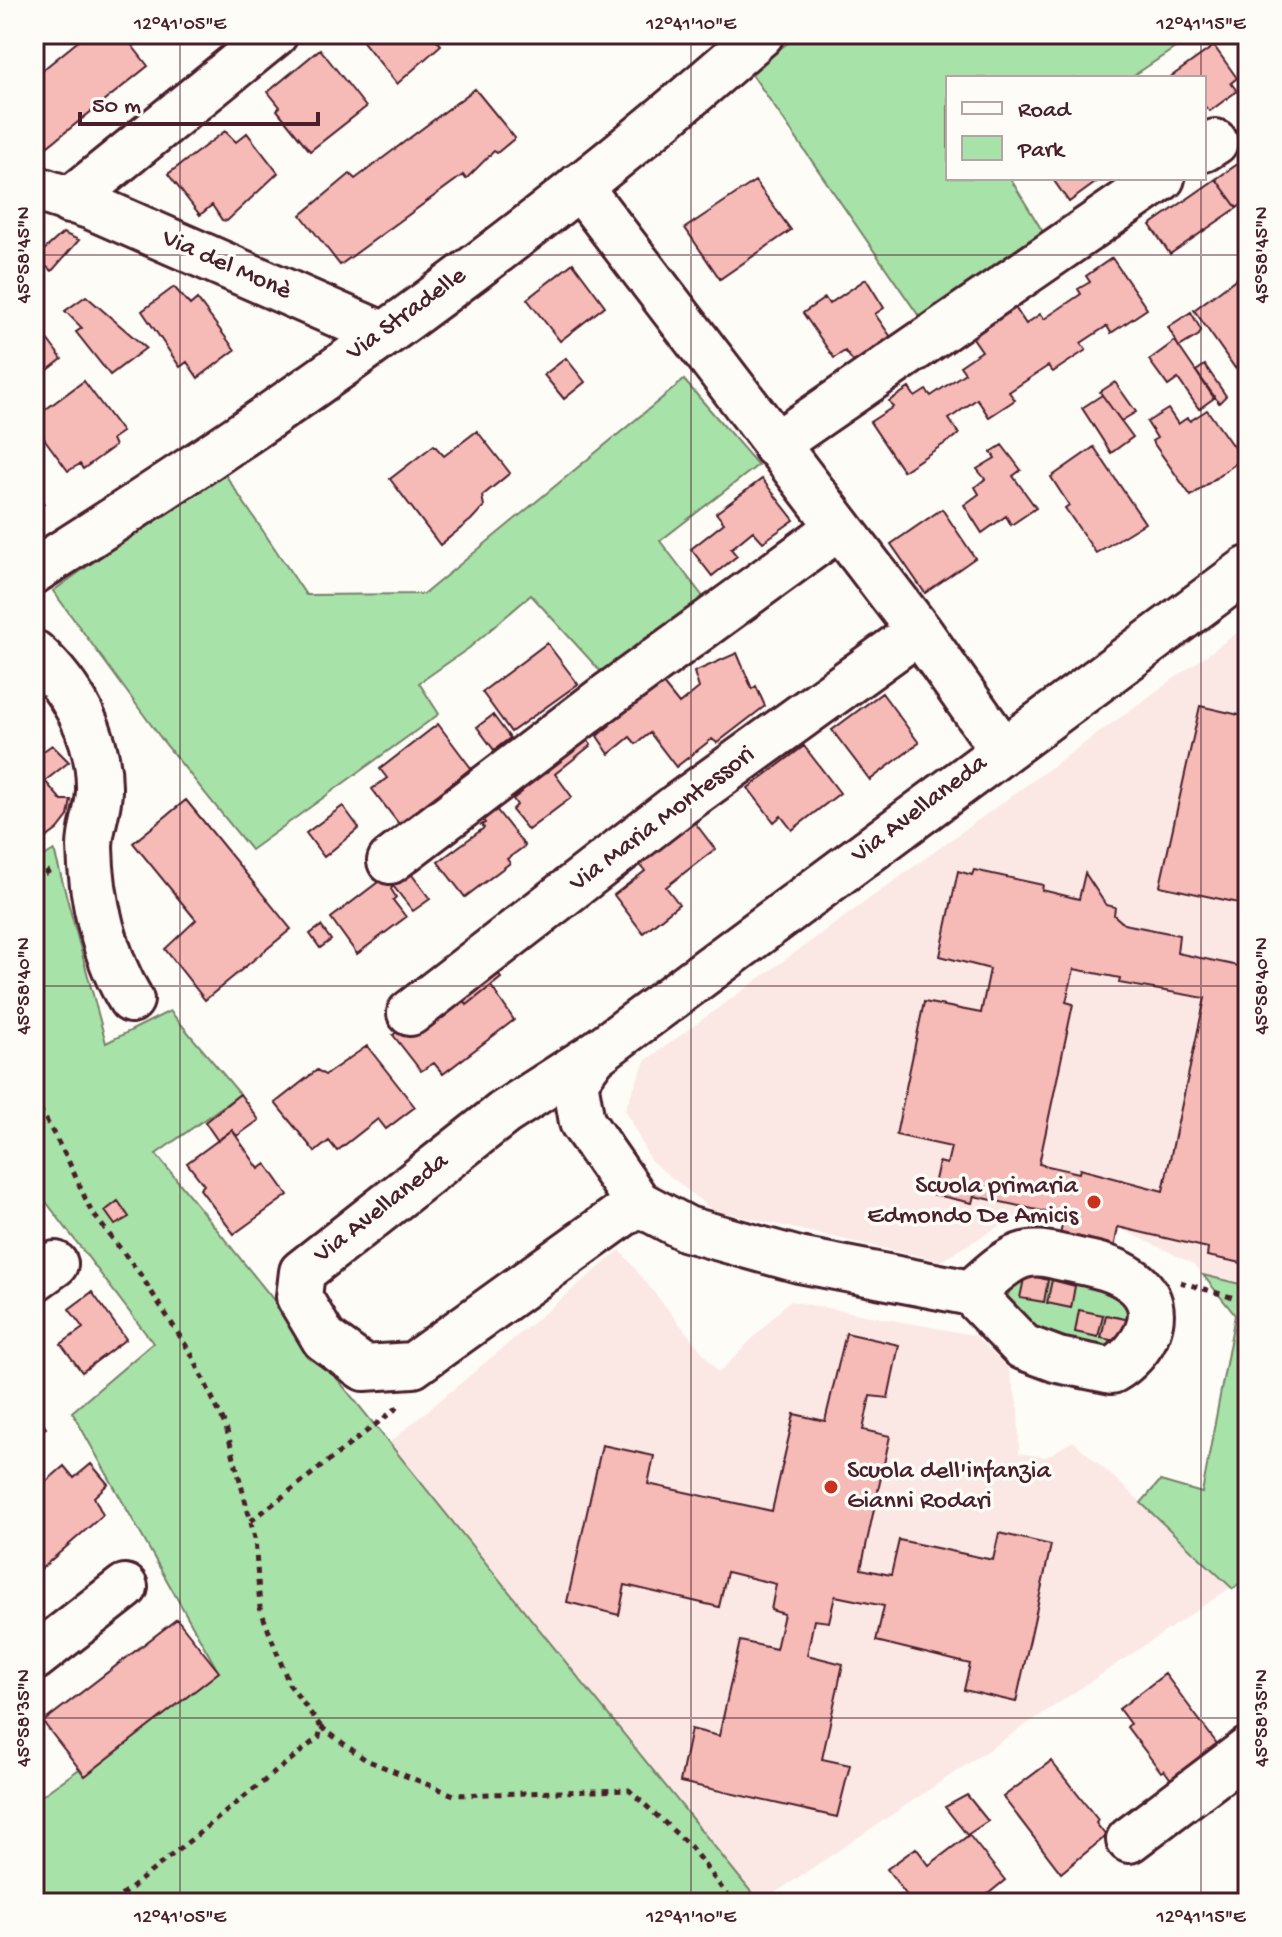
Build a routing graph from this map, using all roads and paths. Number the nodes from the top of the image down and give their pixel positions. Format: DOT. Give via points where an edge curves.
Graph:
graph roads {
  1 [pos="275,34"];
  2 [pos="761,34"];
  3 [pos="1159,180"];
  4 [pos="579,186"];
  5 [pos="52,194"];
  6 [pos="382,334"];
  7 [pos="775,445"];
  8 [pos="838,528"];
  9 [pos="1248,569"];
  10 [pos="34,571"];
  11 [pos="919,631"];
  12 [pos="34,653"];
  13 [pos="1002,749"];
  14 [pos="390,861"];
  15 [pos="131,1000"];
  16 [pos="410,1013"];
  17 [pos="594,1055"];
  18 [pos="34,1098"];
  19 [pos="638,1203"];
  20 [pos="971,1293"];
  21 [pos="1145,1295"];
  22 [pos="1248,1302"];
  23 [pos="413,1365"];
  24 [pos="251,1521"];
  25 [pos="125,1587"];
  26 [pos="34,1658"];
  27 [pos="321,1727"];
  28 [pos="1248,1750"];
  29 [pos="1129,1840"];
  30 [pos="112,1903"];
  31 [pos="733,1903"];
  1 -- 5 [label="street, Via del Monè"];
  2 -- 4 [label="street, Via Stradelle" via="662,122"];
  3 -- 7 [label="street"];
  4 -- 6 [label="street, Via Stradelle"];
  4 -- 7 [label="street"];
  5 -- 6 [label="street, Via del Monè"];
  6 -- 10 [label="street, Via Stradelle" via="139,506"];
  7 -- 8 [label="street"];
  8 -- 11 [label="street"];
  8 -- 14 [label="street"];
  9 -- 13 [label="street, Via Avellaneda"];
  11 -- 13 [label="street"];
  11 -- 16 [label="street, Via Maria Montessori" via="680,804"];
  12 -- 15 [label="street" via="76,704 93,740 100,788 90,845 93,878 116,976"];
  13 -- 17 [label="street, Via Avellaneda"];
  17 -- 19 [label="street, Via Avellaneda" via="575,1081 582,1122"];
  17 -- 23 [label="street, Via Avellaneda" via="504,1113 302,1272 299,1297 324,1339 364,1368"];
  18 -- 24 [label="path" via="91,1211 192,1355 226,1427"];
  19 -- 20 [label="street, Via Avellaneda" via="687,1229 799,1260"];
  19 -- 23 [label="street"];
  20 -- 21 [label="street" via="1020,1256 1048,1252 1108,1267"];
  20 -- 21 [label="street" via="1023,1347 1112,1371 1132,1360 1150,1331"];
  21 -- 22 [label="path" via="1181,1282"];
  23 -- 24 [label="path" via="402,1404"];
  24 -- 27 [label="path" via="260,1608 272,1644 289,1684"];
  25 -- 26 [label="street"];
  27 -- 30 [label="path" via="319,1737"];
  27 -- 31 [label="path" via="366,1760 454,1795 629,1790 690,1846"];
  28 -- 29 [label="street"];
}
